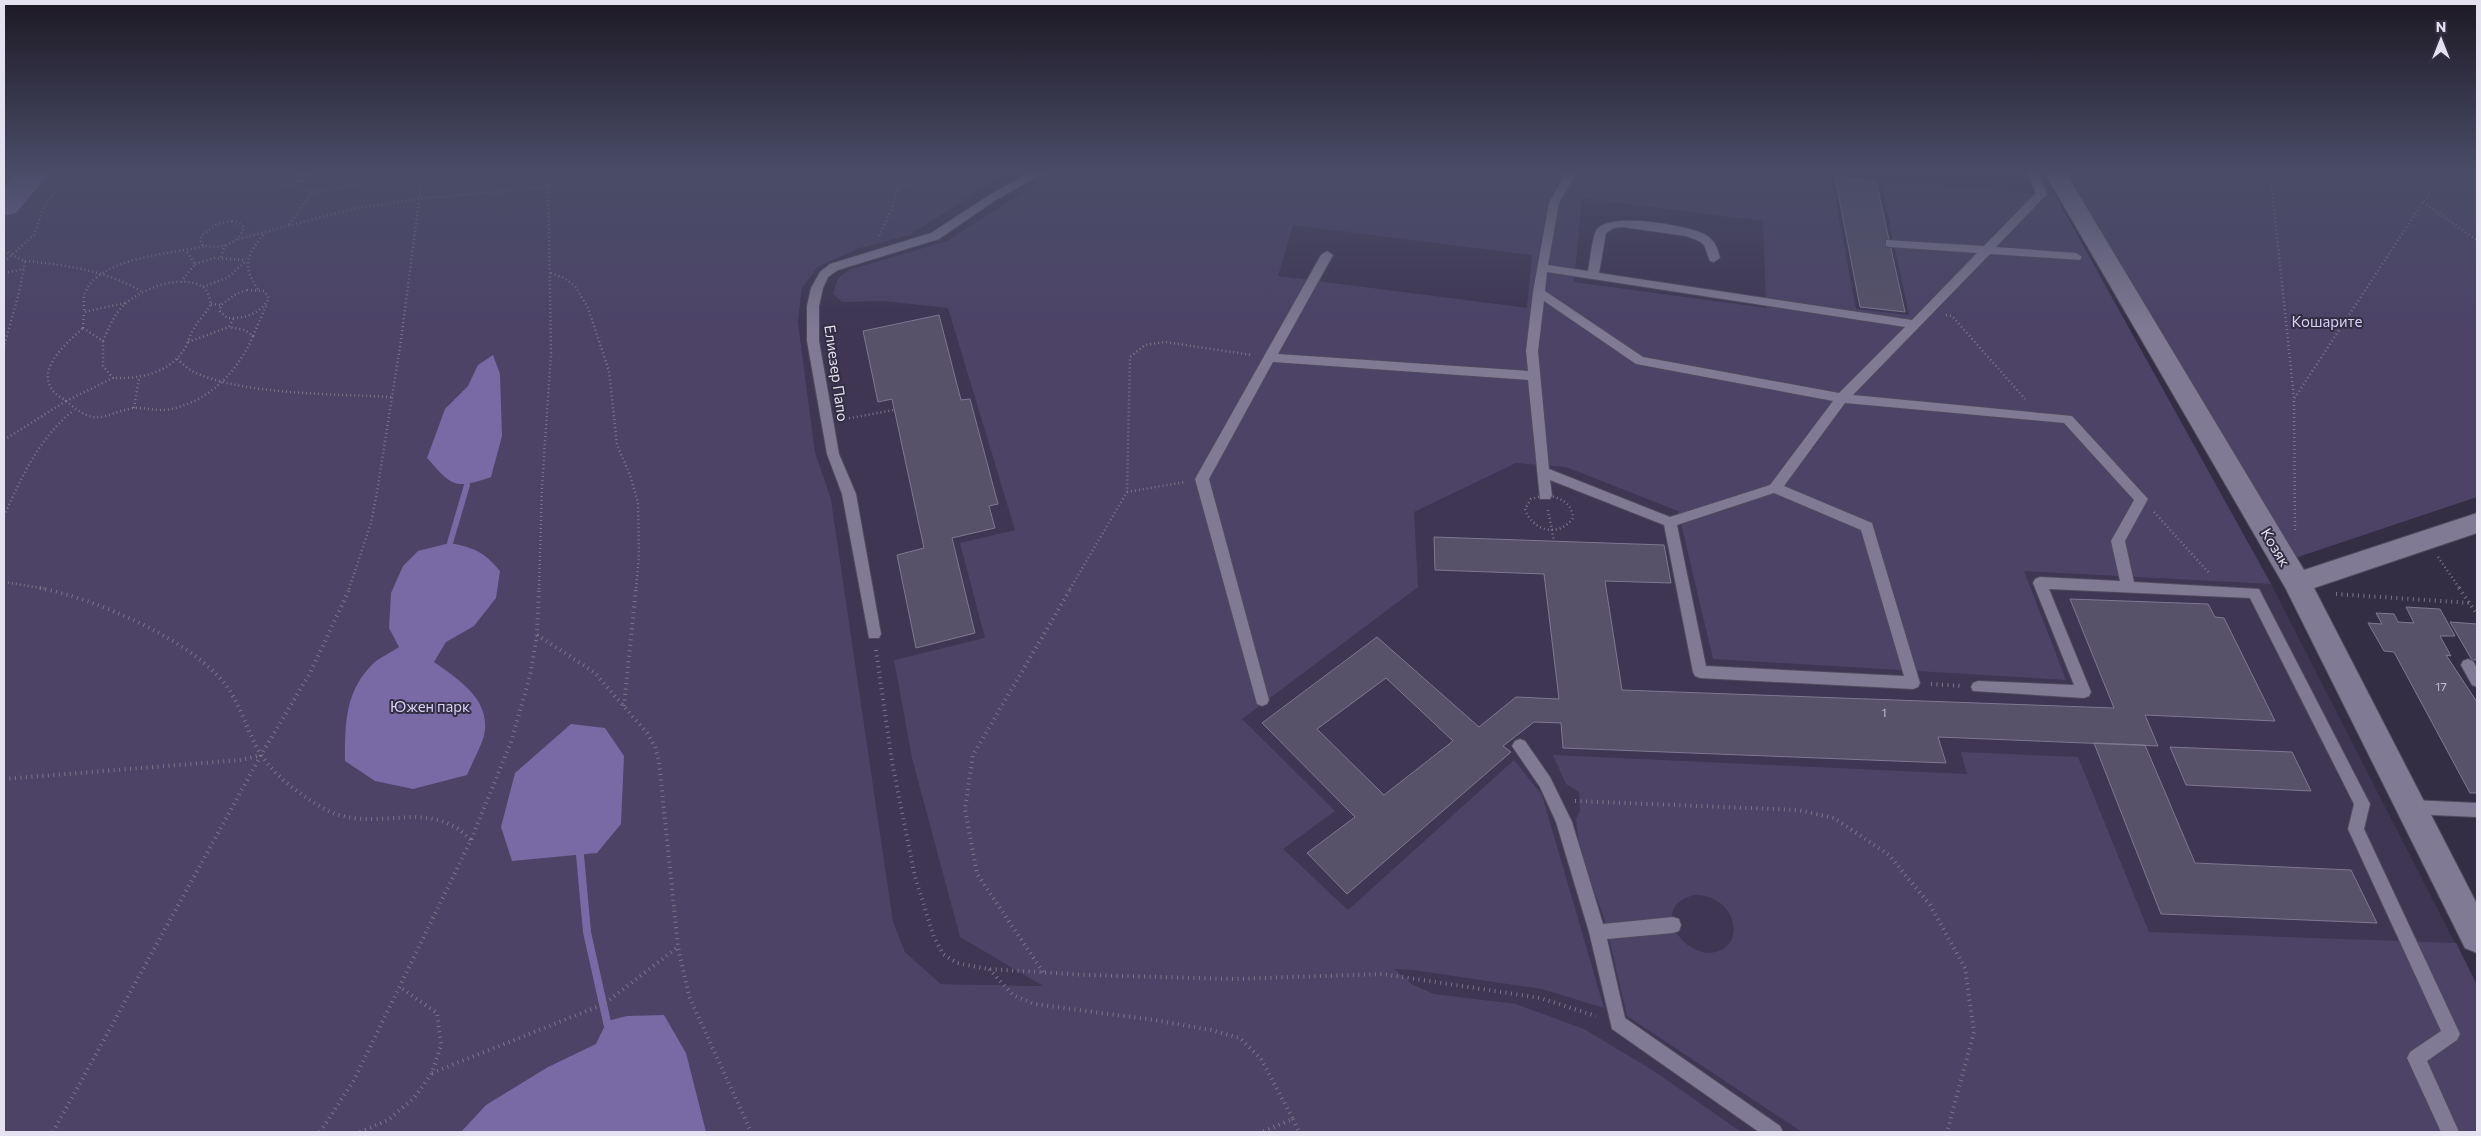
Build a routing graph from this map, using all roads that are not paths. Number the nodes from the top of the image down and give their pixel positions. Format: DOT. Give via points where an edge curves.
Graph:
graph roads {
  1 [pos="954,223"];
  2 [pos="1550,223"];
  3 [pos="2014,223"];
  4 [pos="2084,223"];
  5 [pos="1890,243"];
  6 [pos="1987,250"];
  7 [pos="1326,255"];
  8 [pos="2076,257"];
  9 [pos="1714,258"];
  10 [pos="1542,268"];
  11 [pos="1593,276"];
  12 [pos="1539,292"];
  13 [pos="1915,324"];
  14 [pos="1269,358"];
  15 [pos="1534,376"];
  16 [pos="1842,398"];
  17 [pos="1543,472"];
  18 [pos="1775,488"];
  19 [pos="1546,494"];
  20 [pos="1670,522"];
  21 [pos="2477,523"];
  22 [pos="2297,582"];
  23 [pos="2128,587"];
  24 [pos="874,634"];
  25 [pos="2468,665"];
  26 [pos="2477,681"];
  27 [pos="1978,687"];
  28 [pos="1262,700"];
  29 [pos="1520,746"];
  30 [pos="2411,807"];
  31 [pos="2477,810"];
  32 [pos="1673,925"];
  33 [pos="1597,932"];
  34 [pos="2477,937"];
  35 [pos="1774,1132"];
  36 [pos="2450,1132"];
  1 -- 24 [label="lane, Елиезер Папо" via="934,236 845,262 824,275 816,288 812,306 813,341 833,454 849,494"];
  2 -- 10 [label="lane"];
  3 -- 6 [label="lane"];
  4 -- 22 [label="street, Козяк"];
  5 -- 6 [label="lane"];
  6 -- 8 [label="lane"];
  6 -- 13 [label="lane"];
  7 -- 14 [label="lane"];
  9 -- 11 [label="lane" via="1708,242 1692,234 1612,224 1601,232"];
  10 -- 11 [label="lane"];
  10 -- 12 [label="lane"];
  11 -- 13 [label="lane"];
  12 -- 15 [label="lane" via="1532,351"];
  12 -- 16 [label="lane" via="1640,361"];
  13 -- 16 [label="lane"];
  14 -- 15 [label="lane"];
  14 -- 28 [label="lane" via="1202,478"];
  15 -- 17 [label="lane"];
  16 -- 18 [label="lane"];
  16 -- 23 [label="lane" via="2068,419 2141,499 2118,541"];
  17 -- 19 [label="lane"];
  17 -- 20 [label="lane"];
  18 -- 20 [label="lane"];
  18 -- 20 [label="lane" via="1868,528 1913,684 1700,672"];
  21 -- 22 [label="street"];
  22 -- 30 [label="street, Козяк"];
  23 -- 27 [label="lane" via="2040,582 2084,692"];
  23 -- 36 [label="lane" via="2254,593 2362,804 2356,829 2451,1034 2416,1058"];
  25 -- 26 [label="lane"];
  29 -- 33 [label="lane" via="1555,801"];
  30 -- 31 [label="lane"];
  30 -- 34 [label="street, Козяк"];
  32 -- 33 [label="lane"];
  33 -- 35 [label="lane" via="1618,1023"];
}
